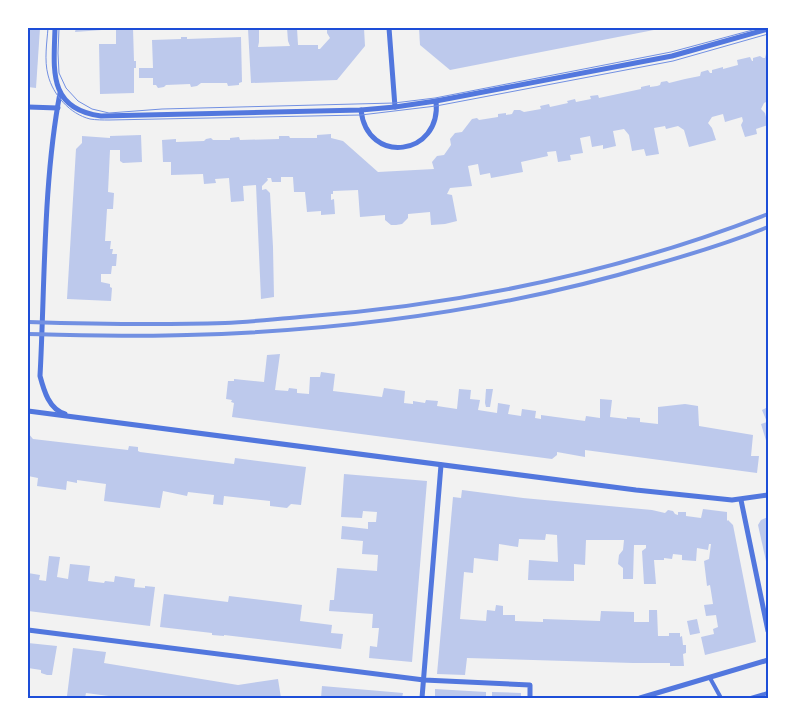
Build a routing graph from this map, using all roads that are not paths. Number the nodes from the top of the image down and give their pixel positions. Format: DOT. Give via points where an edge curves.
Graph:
graph roads {
  1 [pos="55,28"];
  2 [pos="389,28"];
  3 [pos="768,29"];
  4 [pos="60,92"];
  5 [pos="436,101"];
  6 [pos="28,107"];
  7 [pos="395,107"];
  8 [pos="58,108"];
  9 [pos="361,110"];
  10 [pos="28,411"];
  11 [pos="76,417"];
  12 [pos="441,465"];
  13 [pos="768,495"];
  14 [pos="741,500"];
  15 [pos="28,630"];
  16 [pos="768,631"];
  17 [pos="768,660"];
  18 [pos="710,678"];
  19 [pos="424,680"];
  20 [pos="768,693"];
  21 [pos="422,698"];
  22 [pos="530,698"];
  23 [pos="640,698"];
  24 [pos="721,698"];
  25 [pos="751,698"];
  1 -- 4 [label="street" via="54,70"];
  2 -- 7 [label="street"];
  3 -- 5 [label="street" via="672,56"];
  4 -- 8 [label="street"];
  4 -- 9 [label="street" via="82,112 101,116"];
  5 -- 7 [label="street"];
  5 -- 9 [label="street" via="430,132 424,139 408,146 388,146 370,136"];
  6 -- 8 [label="street"];
  7 -- 9 [label="street"];
  8 -- 11 [label="street" via="47,225 40,376 52,405 60,412"];
  10 -- 11 [label="street"];
  11 -- 12 [label="street"];
  12 -- 14 [label="street"];
  12 -- 19 [label="street"];
  13 -- 14 [label="street"];
  14 -- 16 [label="street"];
  15 -- 19 [label="street"];
  17 -- 18 [label="street"];
  18 -- 23 [label="street"];
  18 -- 24 [label="lane"];
  19 -- 21 [label="street"];
  19 -- 22 [label="street" via="530,686"];
  20 -- 25 [label="lane"];
}
